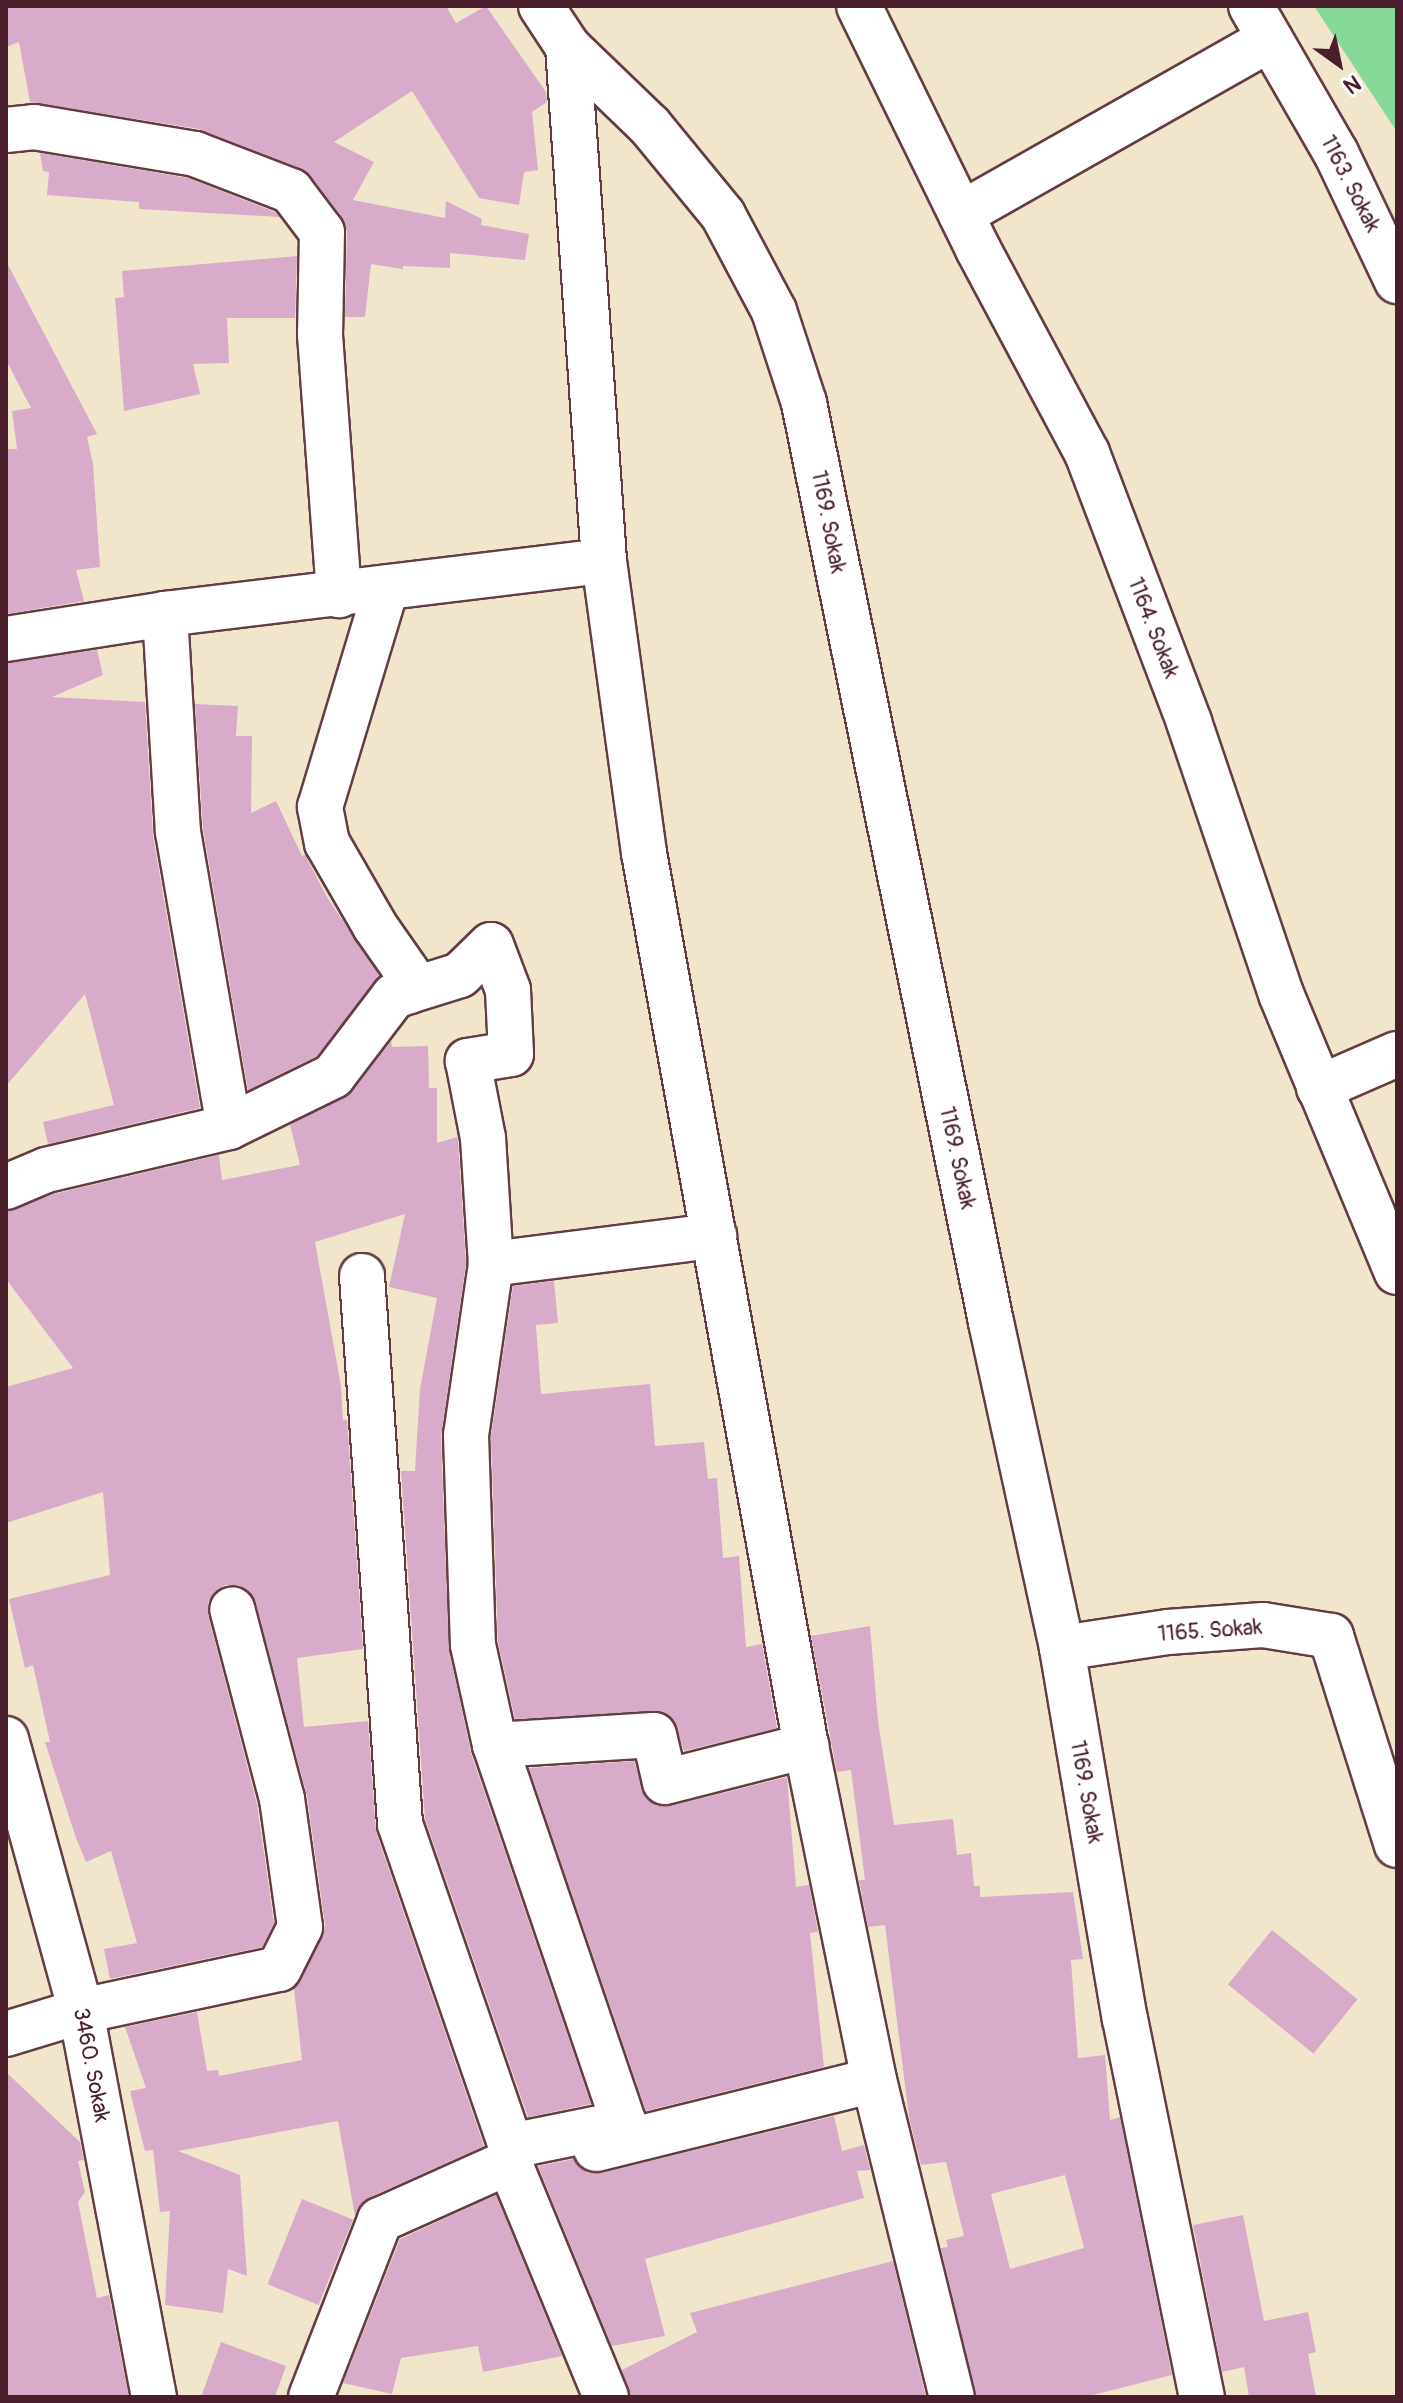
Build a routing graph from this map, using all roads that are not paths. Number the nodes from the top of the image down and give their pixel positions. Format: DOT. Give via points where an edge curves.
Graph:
graph roads {
  1 [pos="541,6"];
  2 [pos="859,6"];
  3 [pos="1260,22"];
  4 [pos="568,47"];
  5 [pos="6,130"];
  6 [pos="961,214"];
  7 [pos="1397,281"];
  8 [pos="604,561"];
  9 [pos="386,588"];
  10 [pos="339,595"];
  11 [pos="165,614"];
  12 [pos="6,639"];
  13 [pos="409,991"];
  14 [pos="1397,1054"];
  15 [pos="1319,1088"];
  16 [pos="229,1127"];
  17 [pos="6,1187"];
  18 [pos="714,1236"];
  19 [pos="491,1264"];
  20 [pos="1397,1272"];
  21 [pos="362,1276"];
  22 [pos="232,1609"];
  23 [pos="1062,1648"];
  24 [pos="6,1739"];
  25 [pos="495,1745"];
  26 [pos="806,1746"];
  27 [pos="1397,1845"];
  28 [pos="81,2011"];
  29 [pos="6,2034"];
  30 [pos="874,2080"];
  31 [pos="511,2159"];
  32 [pos="1191,2394"];
  33 [pos="154,2397"];
  34 [pos="311,2397"];
  35 [pos="606,2397"];
  36 [pos="952,2397"];
  1 -- 4 [label="street, 1169. Sokak"];
  2 -- 6 [label="street, 1164. Sokak"];
  3 -- 6 [label="street"];
  3 -- 7 [label="street, 1163. Sokak" via="1336,153"];
  4 -- 8 [label="street"];
  4 -- 23 [label="street, 1169. Sokak" via="650,126 723,215 774,311 804,403"];
  5 -- 10 [label="street" via="34,127 195,154 291,191 322,232 320,335"];
  6 -- 15 [label="street, 1164. Sokak" via="1087,453"];
  8 -- 9 [label="street"];
  8 -- 18 [label="street" via="644,853"];
  9 -- 10 [label="street"];
  9 -- 13 [label="street" via="320,807 327,843 414,982"];
  10 -- 11 [label="street"];
  11 -- 12 [label="street"];
  11 -- 16 [label="street" via="178,832"];
  13 -- 16 [label="street" via="394,996 333,1076"];
  13 -- 19 [label="street" via="460,975 491,945 508,990 511,1054 468,1061 483,1138"];
  14 -- 15 [label="street"];
  15 -- 20 [label="street, 1164. Sokak"];
  16 -- 17 [label="street" via="46,1170"];
  18 -- 19 [label="street"];
  18 -- 26 [label="street"];
  19 -- 25 [label="street" via="466,1435 473,1645"];
  21 -- 31 [label="street" via="400,1824"];
  22 -- 28 [label="street" via="282,1799 300,1927 279,1969"];
  23 -- 27 [label="street, 1165. Sokak" via="1263,1625 1331,1636"];
  23 -- 32 [label="street, 1169. Sokak"];
  24 -- 28 [label="street, 3460. Sokak"];
  25 -- 26 [label="street" via="654,1735 665,1782"];
  25 -- 31 [label="street" via="624,2123"];
  26 -- 30 [label="street"];
  28 -- 29 [label="street"];
  28 -- 33 [label="street, 3460. Sokak"];
  30 -- 31 [label="street"];
  30 -- 36 [label="street"];
  31 -- 34 [label="street" via="380,2220"];
  31 -- 35 [label="street"];
}
